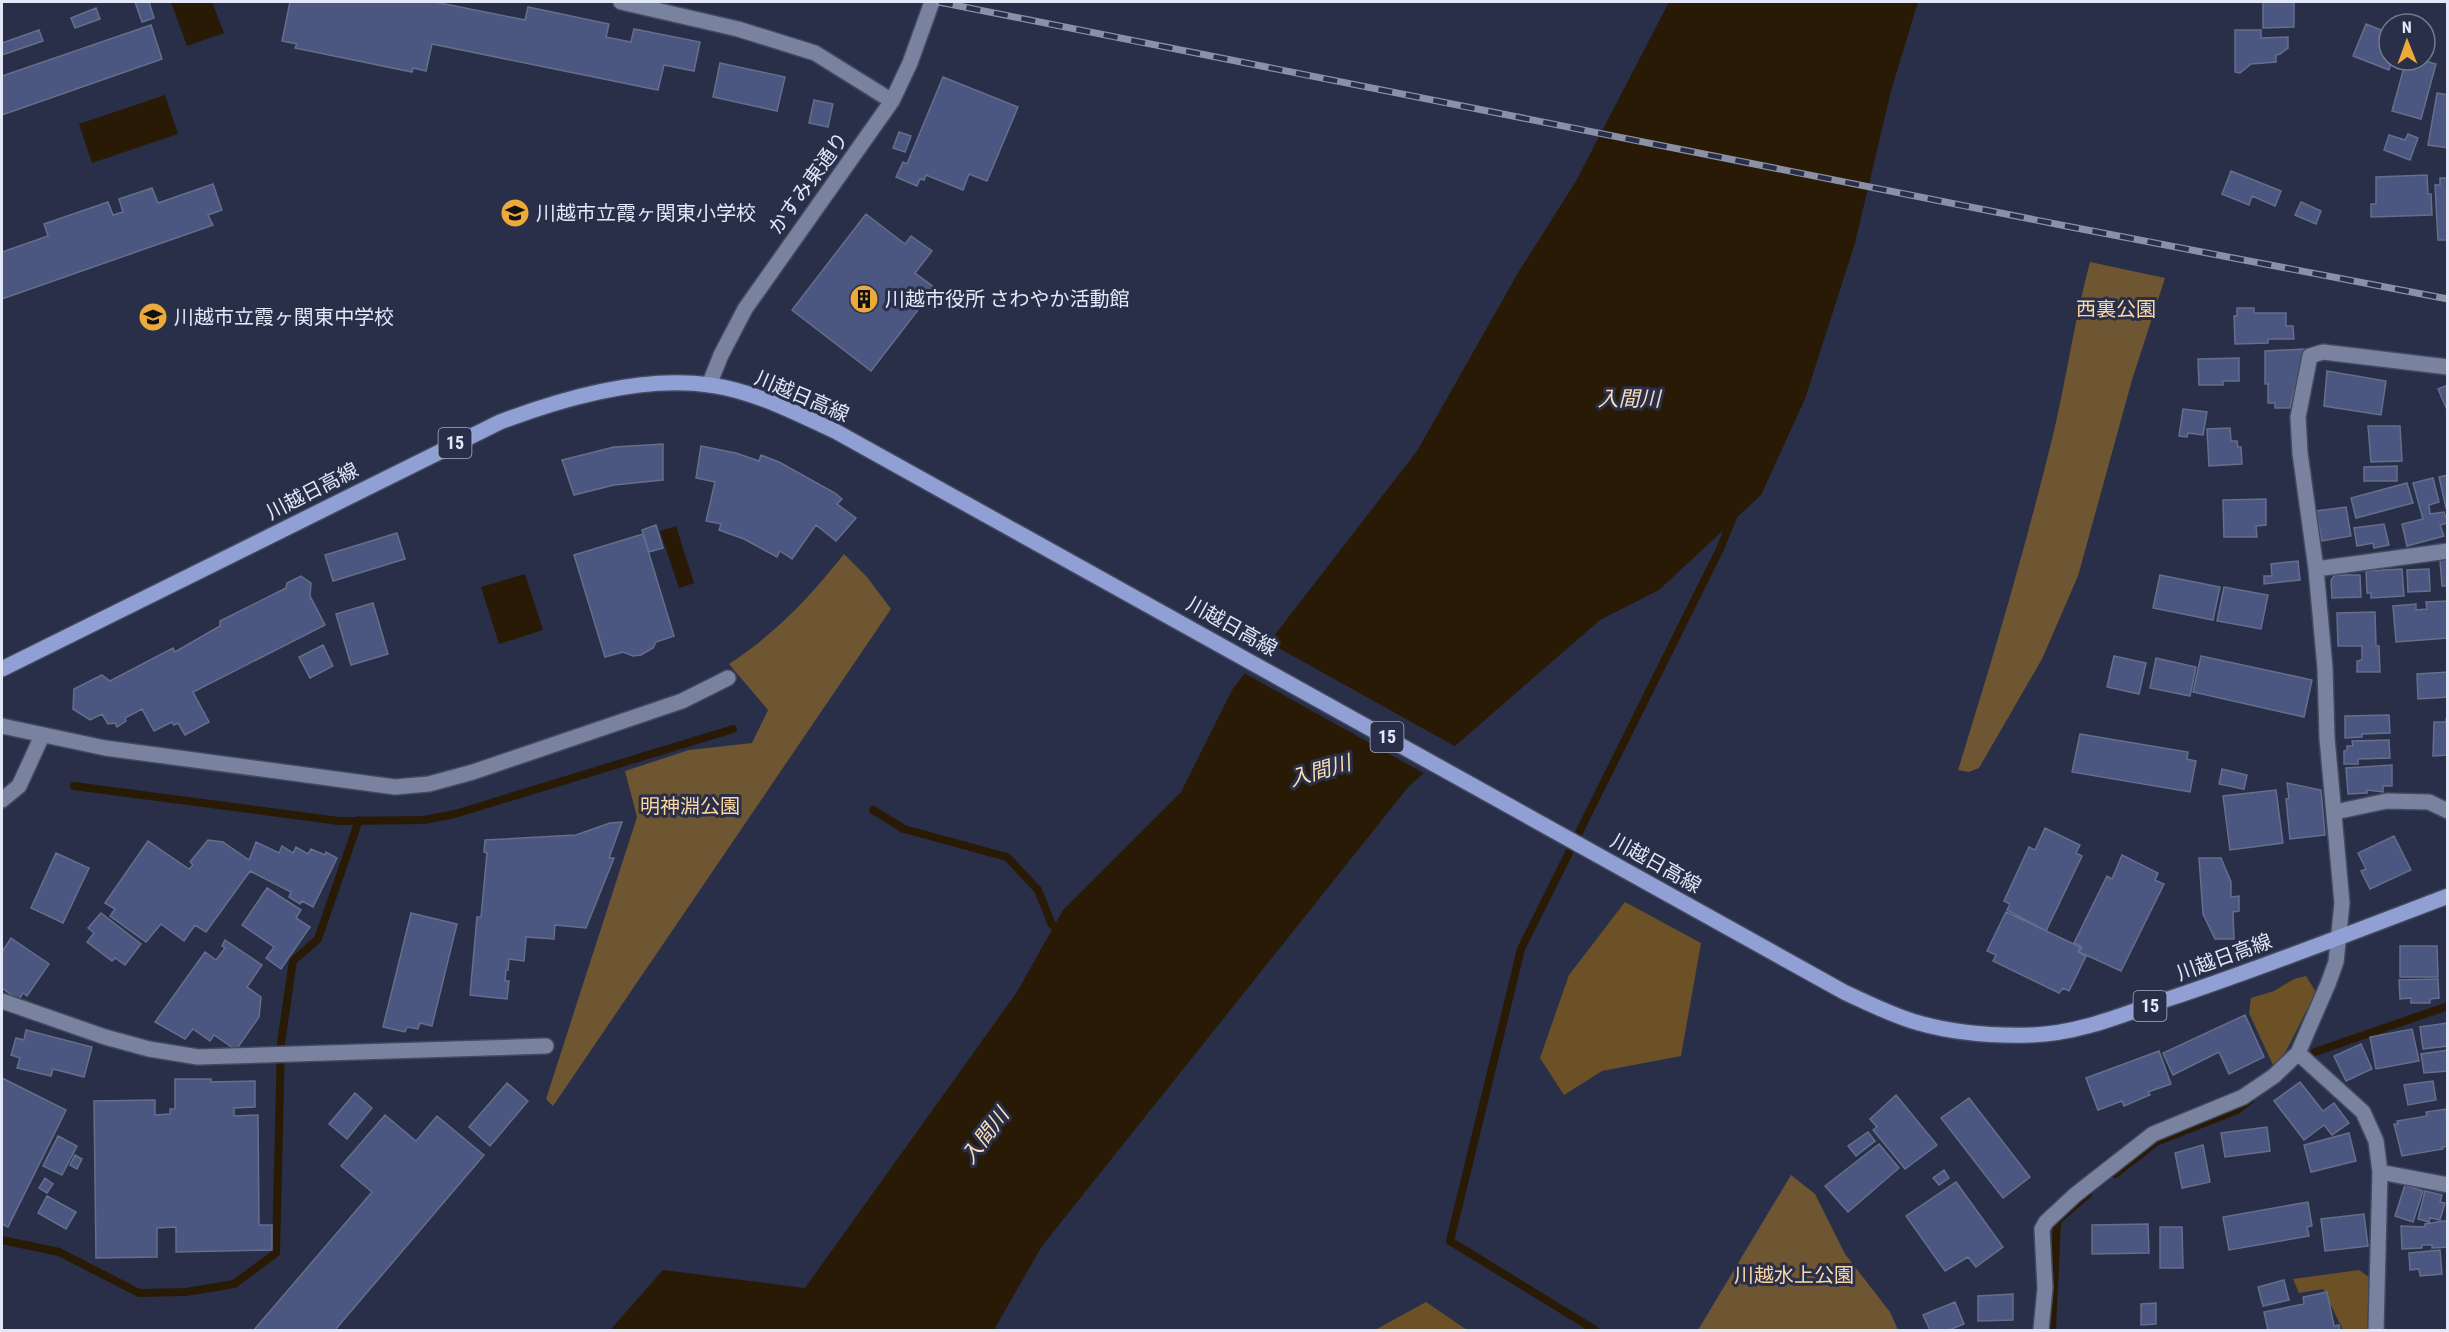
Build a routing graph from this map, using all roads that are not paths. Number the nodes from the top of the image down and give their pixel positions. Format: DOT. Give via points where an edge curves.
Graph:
graph roads {
  1 [pos="621,2"];
  2 [pos="932,2"];
  3 [pos="892,101"];
  4 [pos="2448,367"];
  5 [pos="709,385"];
  6 [pos="2448,551"];
  7 [pos="2316,569"];
  8 [pos="2,669"];
  9 [pos="729,678"];
  10 [pos="2,726"];
  11 [pos="42,736"];
  12 [pos="2,800"];
  13 [pos="2448,811"];
  14 [pos="2335,812"];
  15 [pos="2448,896"];
  16 [pos="2339,938"];
  17 [pos="2,1001"];
  18 [pos="546,1046"];
  19 [pos="2298,1053"];
  20 [pos="2380,1172"];
  21 [pos="2448,1185"];
  22 [pos="2041,1330"];
  23 [pos="2376,1330"];
  1 -- 3 [label="street" via="738,29 815,53"];
  2 -- 3 [label="street, かすみ東通り"];
  3 -- 5 [label="street, かすみ東通り" via="745,309"];
  4 -- 7 [label="street" via="2323,352 2310,356 2298,417"];
  5 -- 8 [label="main road, 川越日高線 / 15" via="664,384 588,394 500,422"];
  5 -- 16 [label="main road, 川越日高線 / 15" via="799,414 930,482 1886,1012 1957,1030 2033,1035 2070,1029 2114,1018"];
  6 -- 7 [label="street"];
  7 -- 14 [label="street"];
  9 -- 11 [label="street" via="682,701 473,772 395,788"];
  10 -- 11 [label="street"];
  11 -- 12 [label="street" via="19,786"];
  13 -- 14 [label="street" via="2428,802 2386,801"];
  14 -- 16 [label="street" via="2342,903"];
  15 -- 16 [label="main road, 川越日高線 / 15"];
  16 -- 19 [label="street" via="2336,962"];
  17 -- 18 [label="street" via="105,1037 198,1057"];
  19 -- 20 [label="street" via="2363,1112 2376,1141"];
  19 -- 22 [label="street" via="2274,1076 2243,1096 2153,1134 2046,1222 2042,1229 2045,1288"];
  20 -- 21 [label="street"];
  20 -- 23 [label="street"];
}
